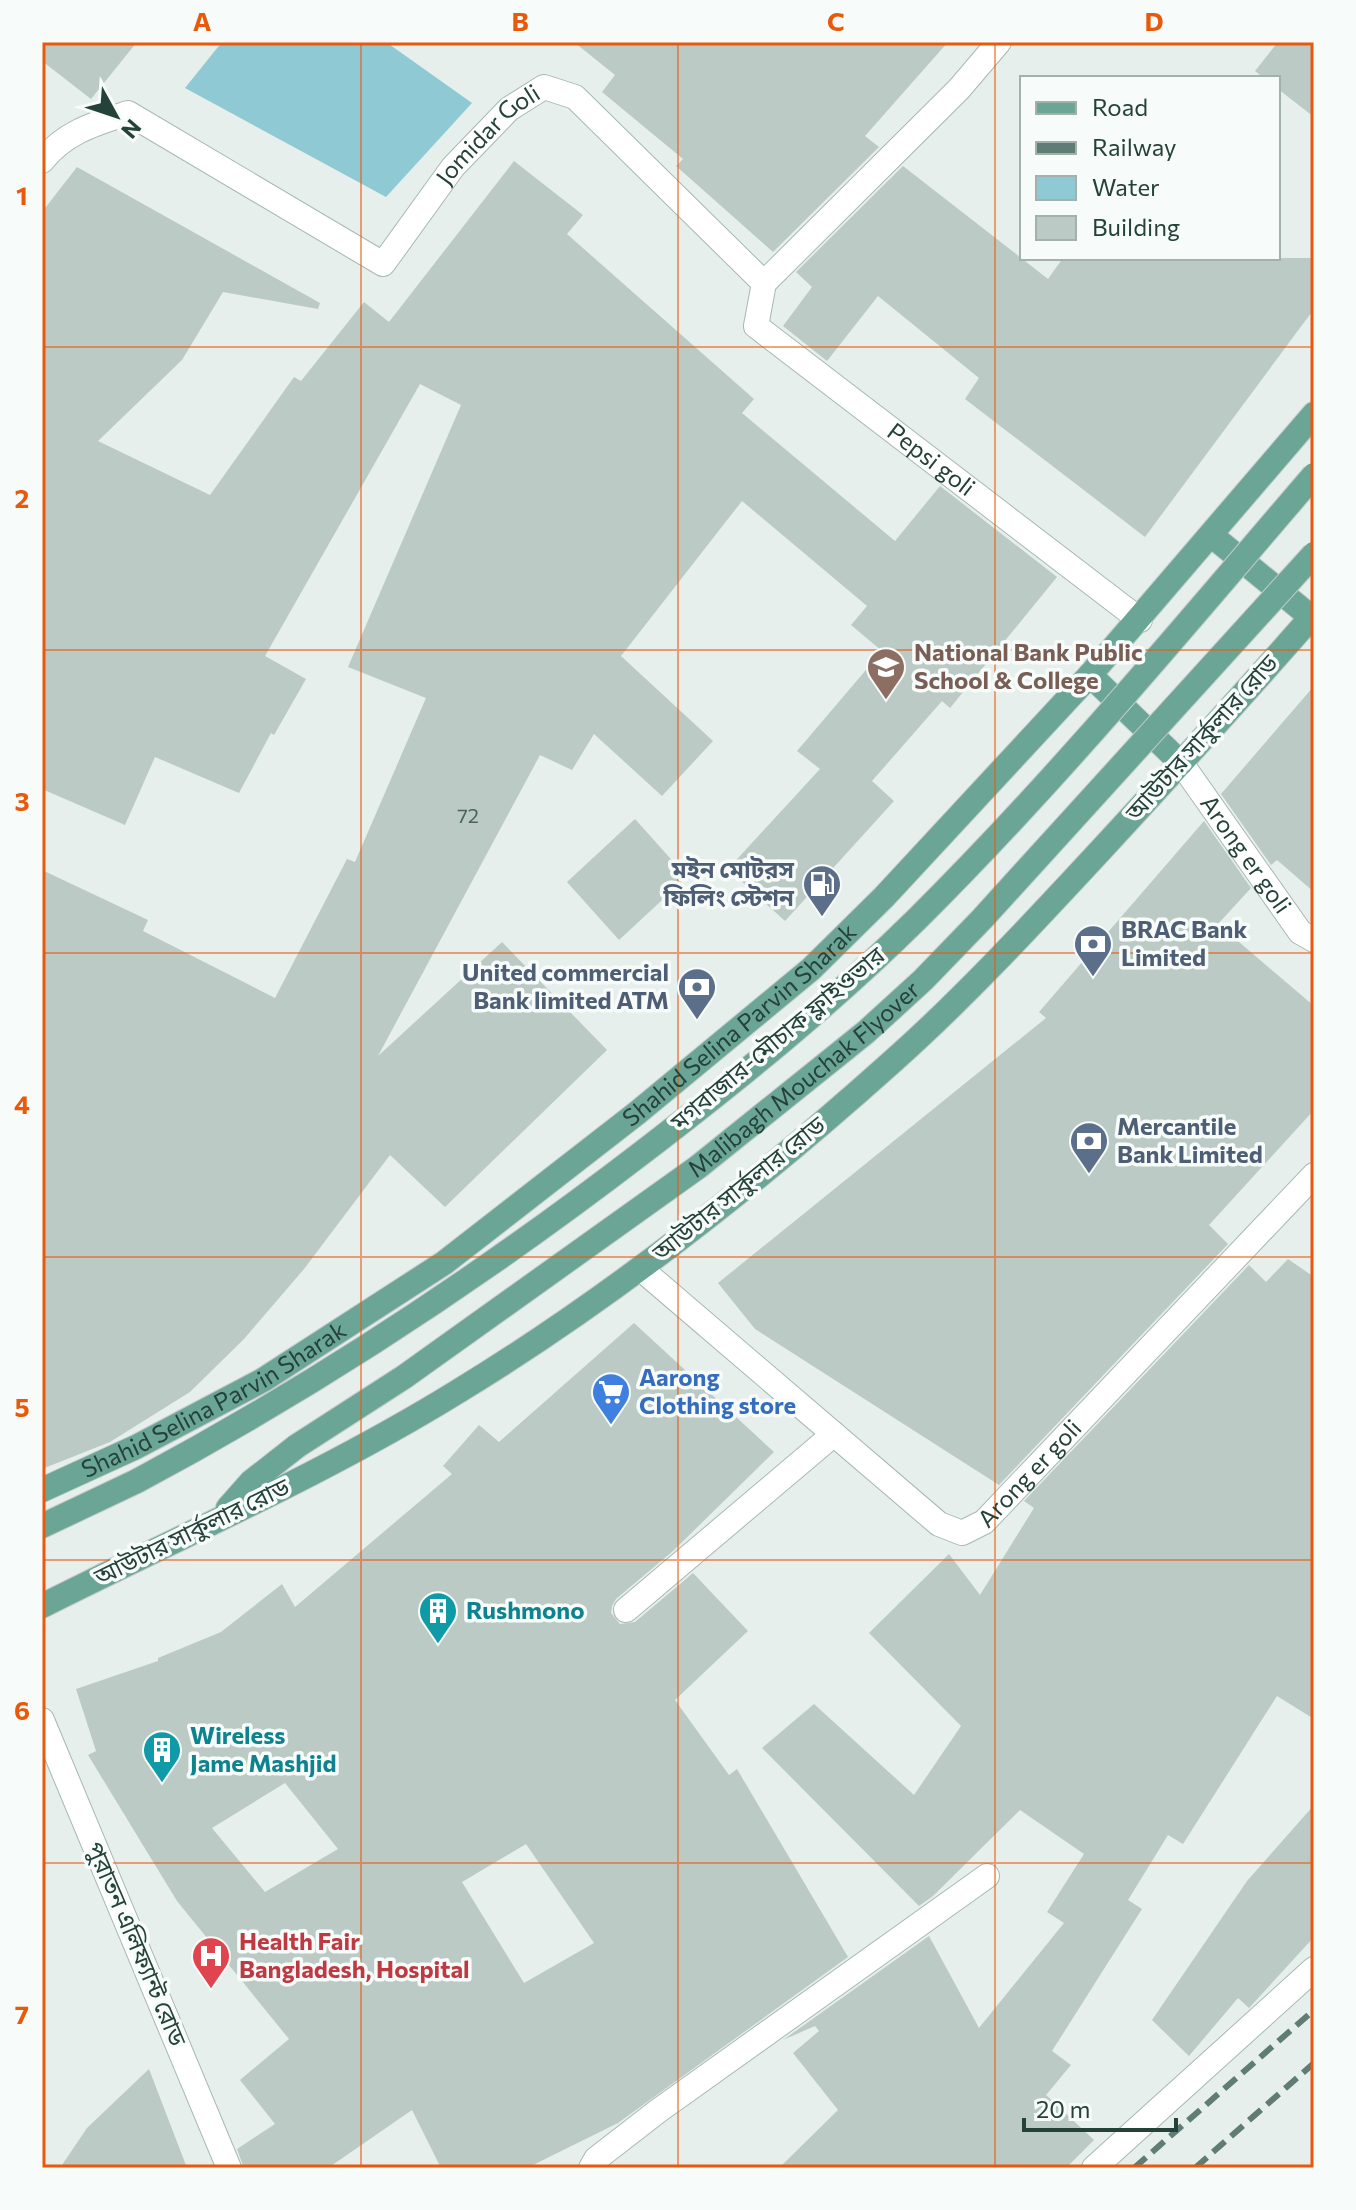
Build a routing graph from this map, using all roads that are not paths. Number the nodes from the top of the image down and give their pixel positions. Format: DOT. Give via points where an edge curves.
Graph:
graph roads {
  1 [pos="999,42"];
  2 [pos="42,161"];
  3 [pos="764,283"];
  4 [pos="1314,414"];
  5 [pos="1314,475"];
  6 [pos="1211,535"];
  7 [pos="1314,554"];
  8 [pos="1313,616"];
  9 [pos="1140,620"];
  10 [pos="1090,675"];
  11 [pos="1181,763"];
  12 [pos="1314,940"];
  13 [pos="1314,1175"];
  14 [pos="641,1269"];
  15 [pos="834,1434"];
  16 [pos="42,1490"];
  17 [pos="218,1518"];
  18 [pos="42,1526"];
  19 [pos="42,1606"];
  20 [pos="626,1610"];
  21 [pos="42,1720"];
  22 [pos="987,1876"];
  23 [pos="1314,1969"];
  24 [pos="229,2168"];
  25 [pos="591,2168"];
  26 [pos="1094,2168"];
  1 -- 3 [label="street" via="959,89"];
  2 -- 3 [label="street, Jomidar Goli" via="83,127 128,113 383,264 453,167 509,109 544,87 575,97"];
  3 -- 9 [label="street, Pepsi goli" via="756,326"];
  4 -- 6 [label="main road, Shahid Selina Parvin Sharak"];
  5 -- 18 [label="main road, মগবাজার-মৌচাক ফ্লাইওভার, bridge" via="1110,710 918,918 743,1075 519,1246 442,1298 210,1442"];
  6 -- 8 [label="main road"];
  6 -- 9 [label="main road, Shahid Selina Parvin Sharak"];
  7 -- 17 [label="main road, Malibagh Mouchak Flyover, bridge" via="982,919 866,1032 675,1184 404,1377 297,1446 251,1482"];
  8 -- 11 [label="main road, আউটার সার্কুলার রোড"];
  9 -- 10 [label="main road, Shahid Selina Parvin Sharak"];
  10 -- 11 [label="main road"];
  10 -- 16 [label="main road, Shahid Selina Parvin Sharak" via="811,969 541,1188 444,1263 263,1380"];
  11 -- 12 [label="street, Arong er goli" via="1300,932"];
  11 -- 14 [label="main road, আউটার সার্কুলার রোড" via="1000,957 895,1060"];
  13 -- 15 [label="street, Arong er goli" via="984,1522 962,1533 939,1524"];
  14 -- 15 [label="street, Arong er goli"];
  14 -- 17 [label="main road, আউটার সার্কুলার রোড" via="457,1392 336,1462"];
  15 -- 20 [label="street"];
  17 -- 19 [label="main road, আউটার সার্কুলার রোড"];
  21 -- 24 [label="street, পুরাতন এলিফ্যান্ট রোড"];
  22 -- 25 [label="street" via="658,2111"];
  23 -- 26 [label="street"];
}
